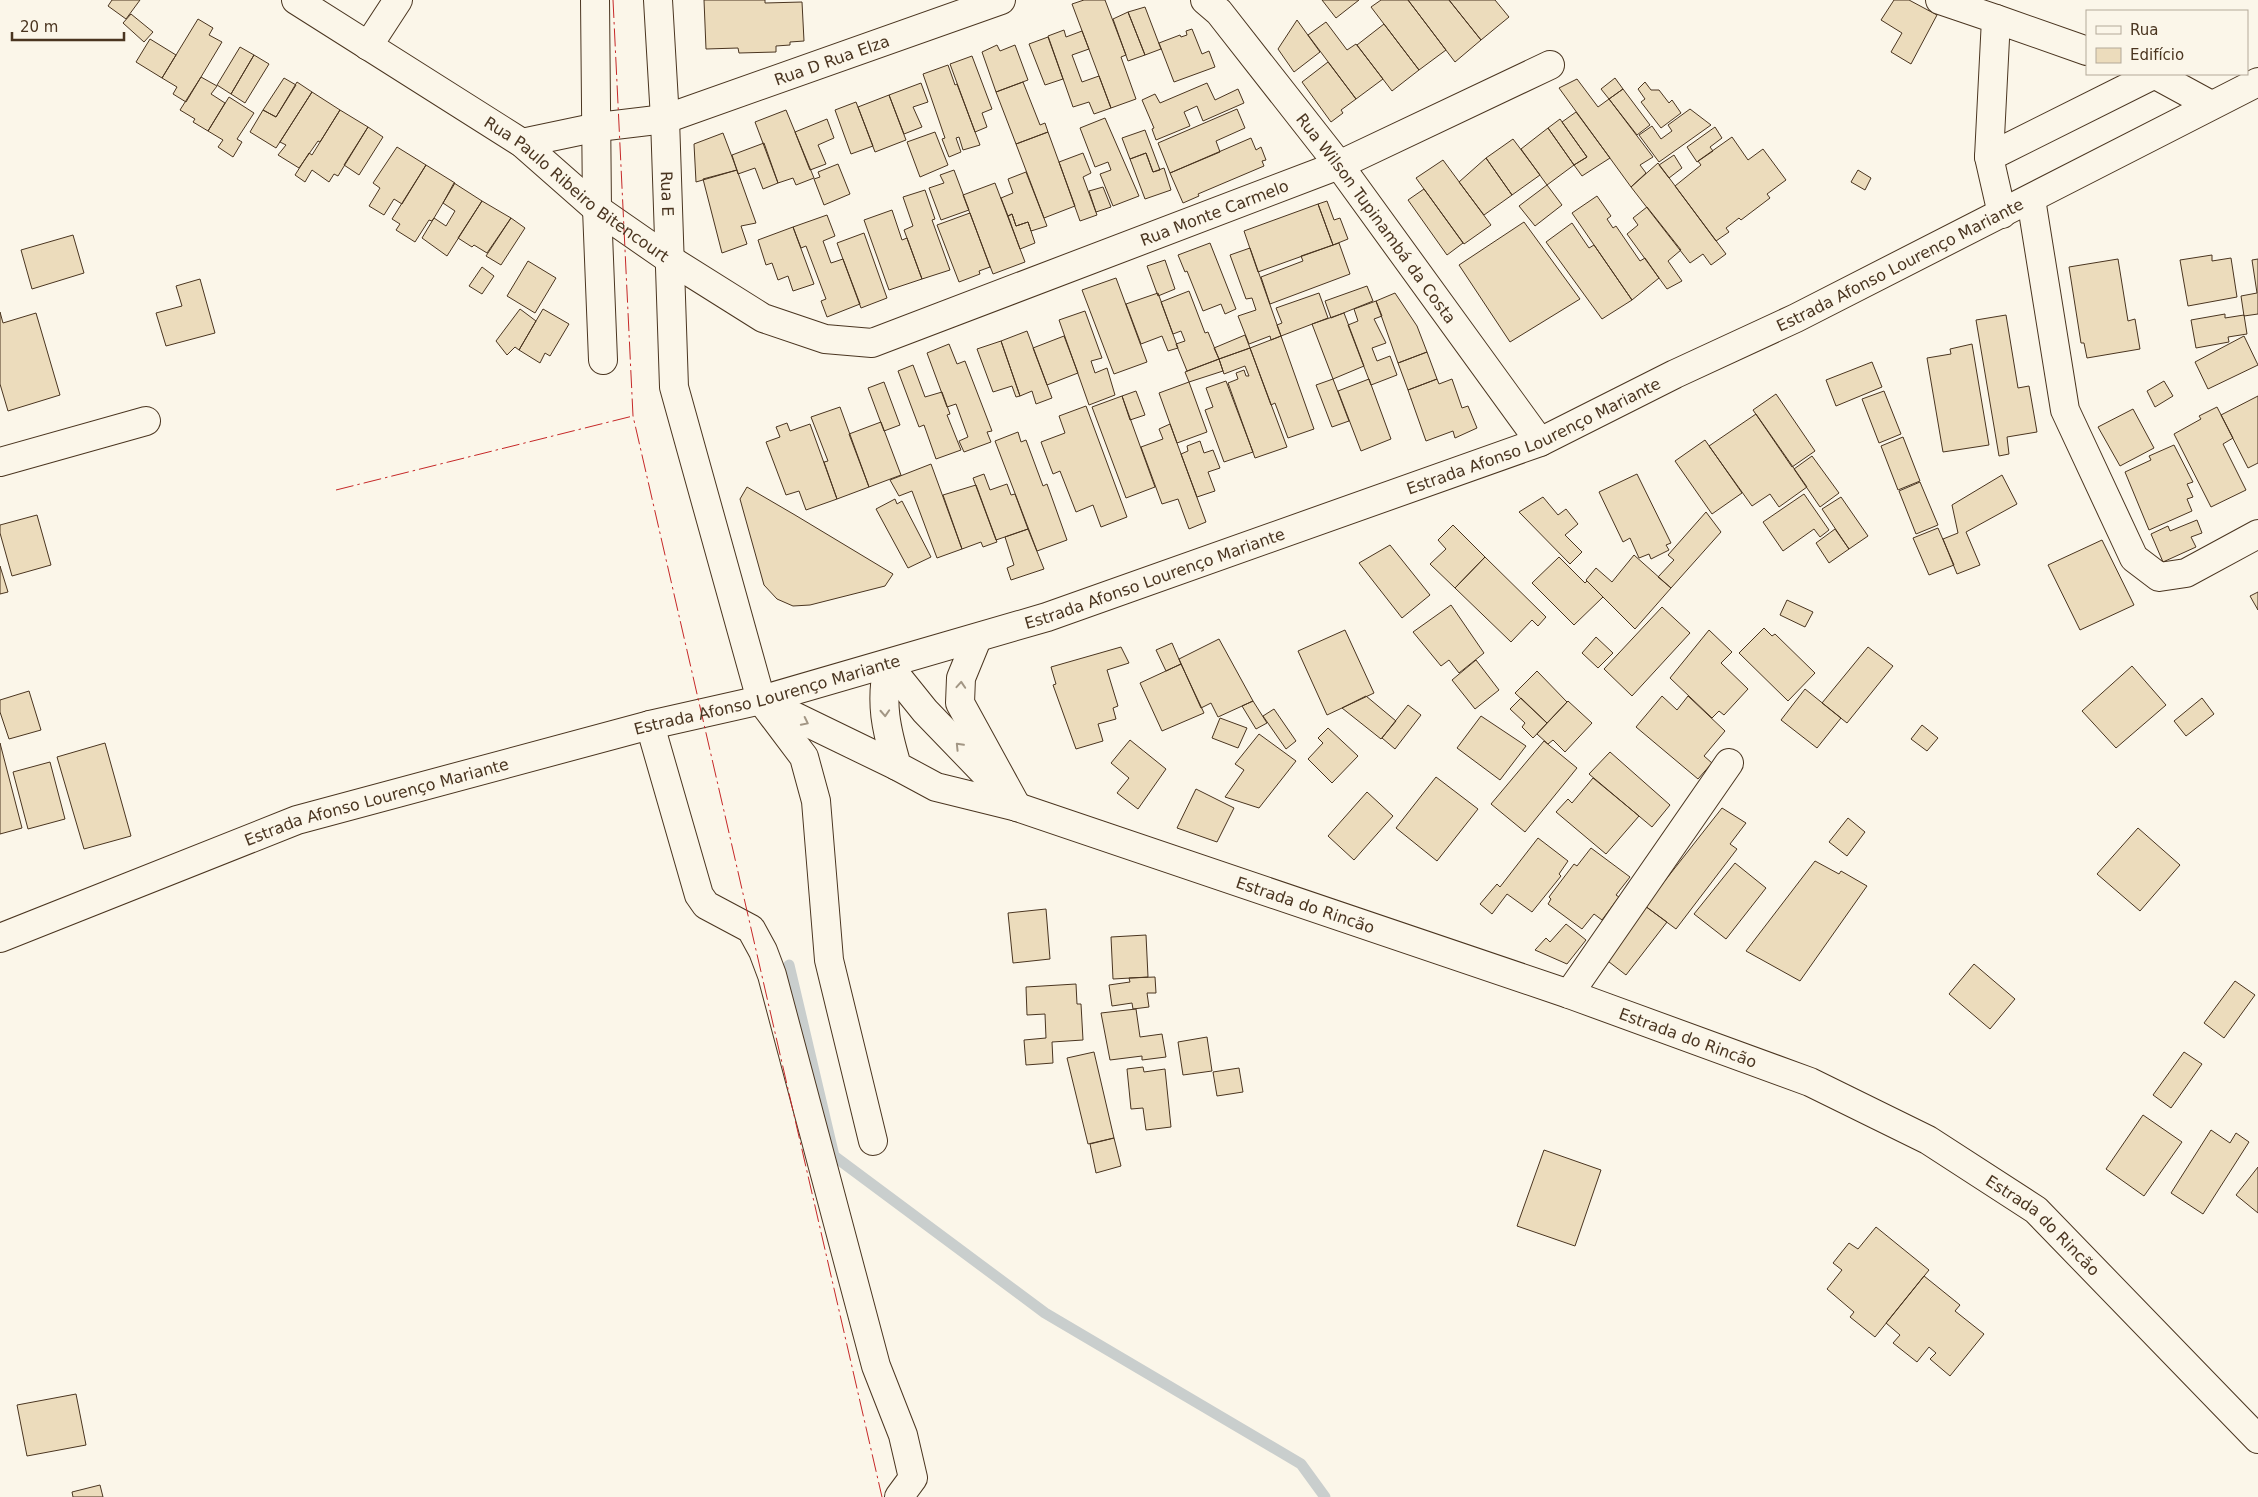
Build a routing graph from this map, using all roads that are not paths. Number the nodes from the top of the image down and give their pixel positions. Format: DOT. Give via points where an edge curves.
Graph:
graph roads {
  1 [pos="296,0"];
  2 [pos="398,0"];
  3 [pos="595,0"];
  4 [pos="658,0"];
  5 [pos="1001,0"];
  6 [pos="1205,0"];
  7 [pos="1940,0"];
  8 [pos="1996,19"];
  9 [pos="368,46"];
  10 [pos="2086,50"];
  11 [pos="1550,65"];
  12 [pos="2153,75"];
  13 [pos="2157,75"];
  14 [pos="2258,82"];
  15 [pos="2211,105"];
  16 [pos="665,119"];
  17 [pos="598,127"];
  18 [pos="522,143"];
  19 [pos="1989,156"];
  20 [pos="1339,165"];
  21 [pos="2031,199"];
  22 [pos="597,209"];
  23 [pos="2002,214"];
  24 [pos="669,259"];
  25 [pos="872,342"];
  26 [pos="603,360"];
  27 [pos="146,421"];
  28 [pos="1540,442"];
  29 [pos="0,462"];
  30 [pos="2258,534"];
  31 [pos="977,639"];
  32 [pos="888,665"];
  33 [pos="761,700"];
  34 [pos="650,725"];
  35 [pos="1730,763"];
  36 [pos="897,766"];
  37 [pos="1017,807"];
  38 [pos="0,938"];
  39 [pos="1569,994"];
  40 [pos="873,1141"];
  41 [pos="2258,1439"];
  42 [pos="910,1491"];
  1 -- 9 [label="street, Rua Paulo Ribeiro Bitencourt"];
  2 -- 9 [label="street"];
  3 -- 17 [label="street"];
  4 -- 16 [label="street, Rua E"];
  5 -- 16 [label="street, Rua D Rua Elza"];
  6 -- 20 [label="street, Rua Wilson Tupinambá da Costa" via="1219,12"];
  7 -- 8 [label="street"];
  8 -- 10 [label="street"];
  8 -- 19 [label="street"];
  9 -- 18 [label="street, Rua Paulo Ribeiro Bitencourt"];
  11 -- 20 [label="street, Rua Monte Carmelo"];
  12 -- 19 [label="street"];
  13 -- 15 [label="street"];
  14 -- 15 [label="street, Estrada Afonso Lourenço Mariante"];
  15 -- 21 [label="street, Estrada Afonso Lourenço Mariante"];
  16 -- 17 [label="street, Rua D Rua Elza"];
  16 -- 24 [label="street, Rua E"];
  17 -- 18 [label="street, Rua D Rua Elza"];
  17 -- 22 [label="street"];
  18 -- 22 [label="street, Rua Paulo Ribeiro Bitencourt"];
  19 -- 23 [label="street"];
  20 -- 25 [label="street, Rua Monte Carmelo"];
  20 -- 28 [label="street, Rua Wilson Tupinambá da Costa"];
  21 -- 23 [label="street, Estrada Afonso Lourenço Mariante"];
  21 -- 30 [label="street" via="2065,410 2134,558 2159,577 2186,574"];
  22 -- 24 [label="street, Rua Paulo Ribeiro Bitencourt"];
  22 -- 26 [label="street"];
  23 -- 28 [label="street, Estrada Afonso Lourenço Mariante"];
  24 -- 25 [label="street, Rua Paulo Ribeiro Bitencourt" via="762,318 826,339"];
  24 -- 33 [label="street, Rua E" via="674,387"];
  27 -- 29 [label="street"];
  28 -- 31 [label="street, Estrada Afonso Lourenço Mariante"];
  31 -- 32 [label="street, Estrada Afonso Lourenço Mariante"];
  37 -- 31 [label="street, one-way" via="960,703 961,678"];
  32 -- 33 [label="street, Estrada Afonso Lourenço Mariante"];
  32 -- 36 [label="street, one-way" via="884,684 885,724"];
  37 -- 32 [label="street, Estrada do Rincão, one-way" via="925,711"];
  33 -- 34 [label="street, Estrada Afonso Lourenço Mariante"];
  33 -- 36 [label="street, Estrada do Rincão, one-way"];
  33 -- 40 [label="street" via="804,757 816,801 829,960"];
  34 -- 38 [label="street, Estrada Afonso Lourenço Mariante" via="297,820"];
  34 -- 42 [label="street" via="699,895 706,905 751,929 772,975 876,1366 902,1435"];
  35 -- 39 [label="street"];
  36 -- 37 [label="street, Estrada do Rincão" via="936,787"];
  37 -- 39 [label="street, Estrada do Rincão"];
  39 -- 41 [label="street, Estrada do Rincão" via="1810,1082 1928,1140 2036,1210"];
}
